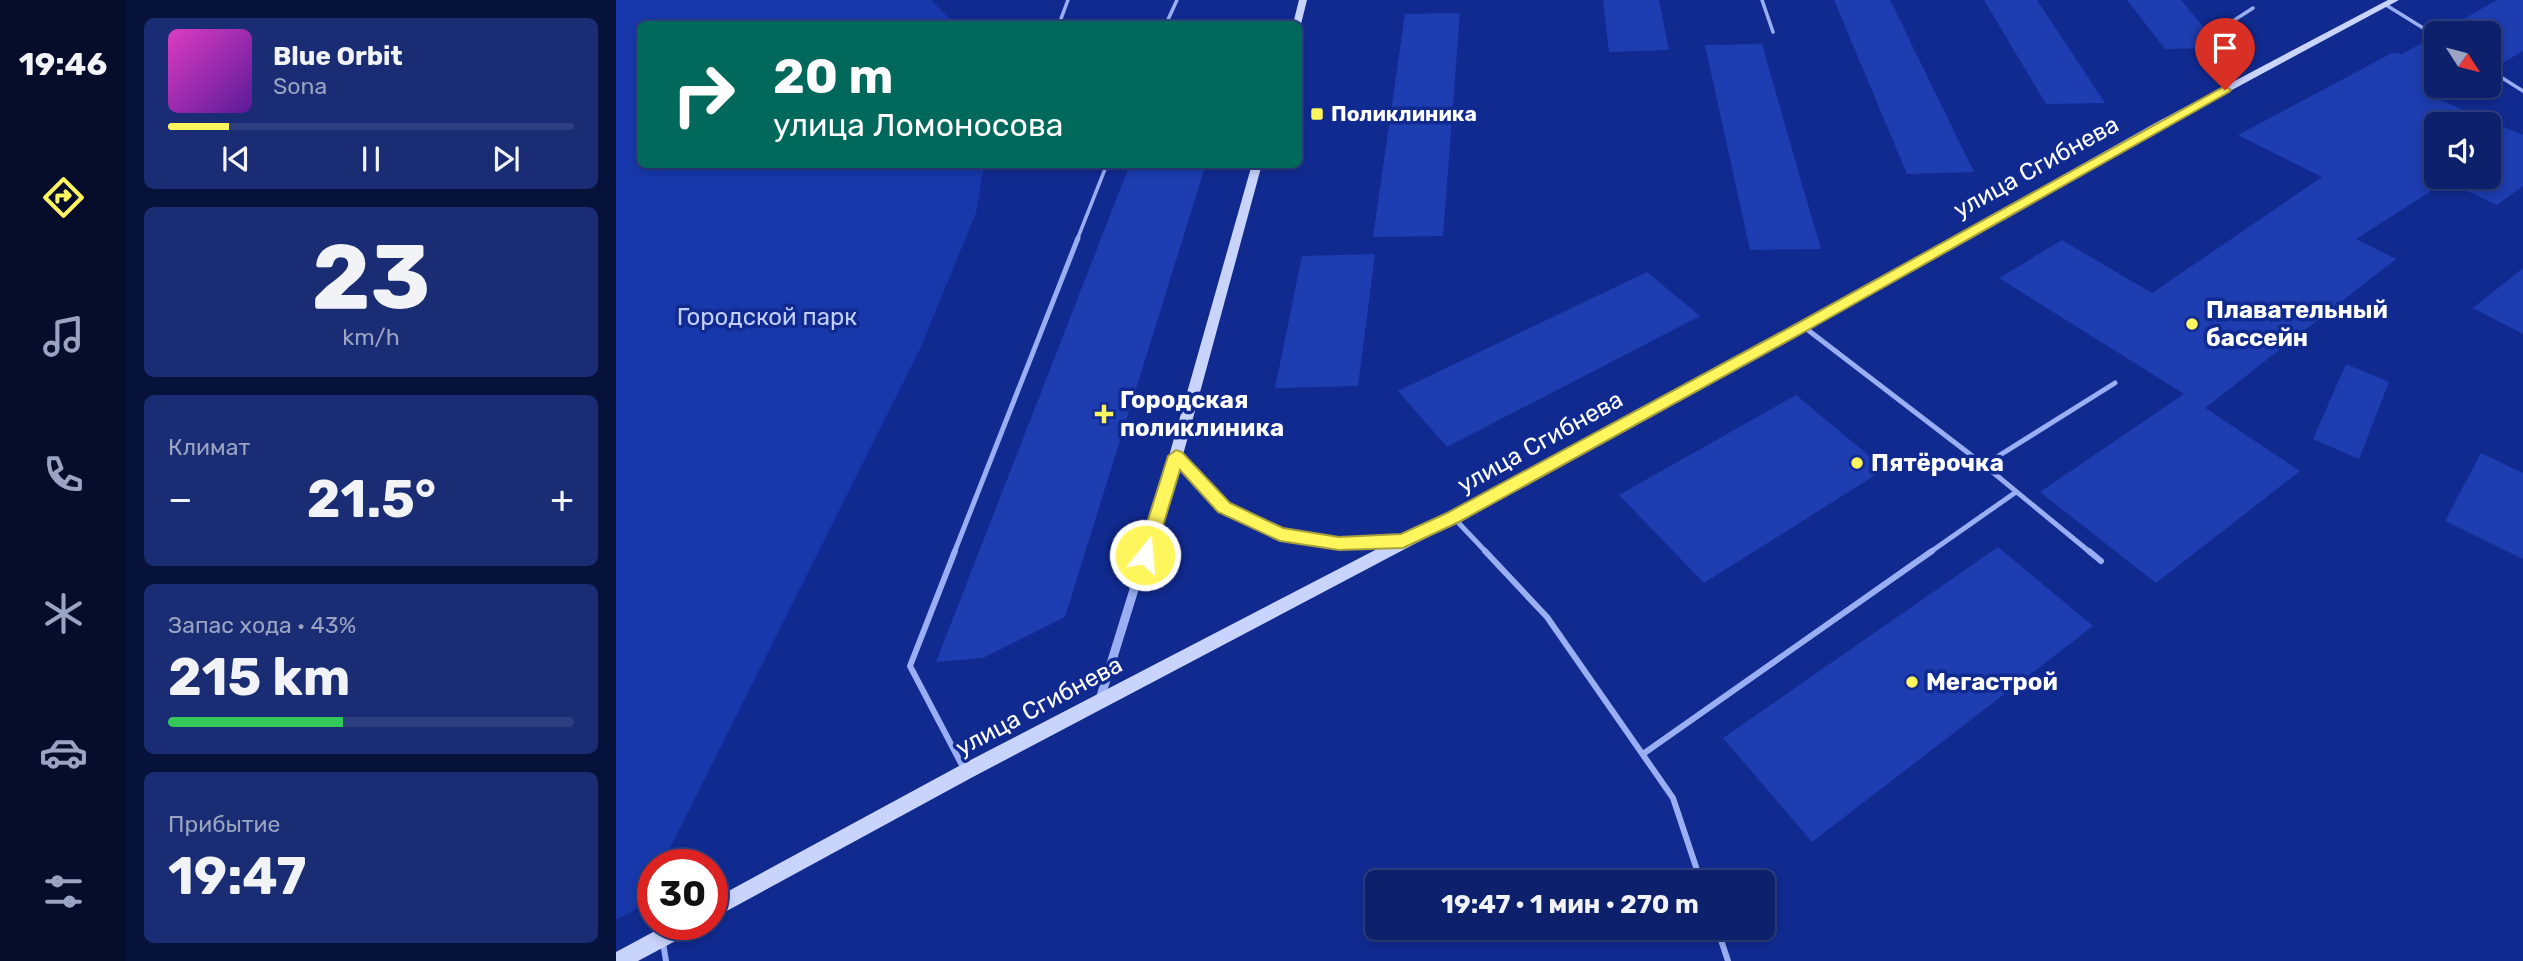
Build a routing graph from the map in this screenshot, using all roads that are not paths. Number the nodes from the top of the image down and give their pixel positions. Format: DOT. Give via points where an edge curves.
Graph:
graph roads {
  1 [pos="1068,0"];
  2 [pos="1177,0"];
  3 [pos="1303,0"];
  4 [pos="1762,0"];
  5 [pos="2390,2"];
  6 [pos="2253,8"];
  7 [pos="1060,21"];
  8 [pos="1167,21"];
  9 [pos="1298,21"];
  10 [pos="2424,27"];
  11 [pos="1773,32"];
  12 [pos="2216,32"];
  13 [pos="2501,77"];
  14 [pos="2523,91"];
  15 [pos="1105,168"];
  16 [pos="1256,168"];
  17 [pos="1803,327"];
  18 [pos="2115,383"];
  19 [pos="1176,456"];
  20 [pos="1984,466"];
  21 [pos="2016,492"];
  22 [pos="1453,517"];
  23 [pos="1403,541"];
  24 [pos="2101,561"];
  25 [pos="1099,703"];
  26 [pos="1643,754"];
  27 [pos="965,772"];
  28 [pos="1698,870"];
  29 [pos="728,901"];
  30 [pos="658,940"];
  31 [pos="662,940"];
  32 [pos="1721,940"];
  33 [pos="620,961"];
  34 [pos="666,961"];
  35 [pos="1728,961"];
  1 -- 7 [label="lane"];
  2 -- 8 [label="lane"];
  3 -- 9 [label="street"];
  4 -- 11 [label="lane"];
  5 -- 10 [label="lane, улица Сгибнева"];
  5 -- 17 [label="street, улица Сгибнева" via="2161,124"];
  6 -- 12 [label="lane"];
  13 -- 14 [label="lane"];
  15 -- 27 [label="lane" via="910,666"];
  16 -- 19 [label="street"];
  17 -- 20 [label="lane"];
  17 -- 22 [label="street, улица Сгибнева"];
  18 -- 20 [label="lane"];
  19 -- 23 [label="street" via="1224,507 1280,535 1339,543"];
  19 -- 25 [label="street"];
  20 -- 21 [label="lane"];
  21 -- 24 [label="lane"];
  21 -- 26 [label="lane"];
  22 -- 23 [label="street, улица Сгибнева"];
  22 -- 26 [label="lane" via="1547,617"];
  23 -- 25 [label="street, улица Сгибнева"];
  25 -- 27 [label="street, улица Сгибнева"];
  26 -- 28 [label="lane" via="1673,797"];
  27 -- 29 [label="street, улица Сгибнева"];
  30 -- 33 [label="street"];
  31 -- 34 [label="lane"];
  32 -- 35 [label="lane"];
}
